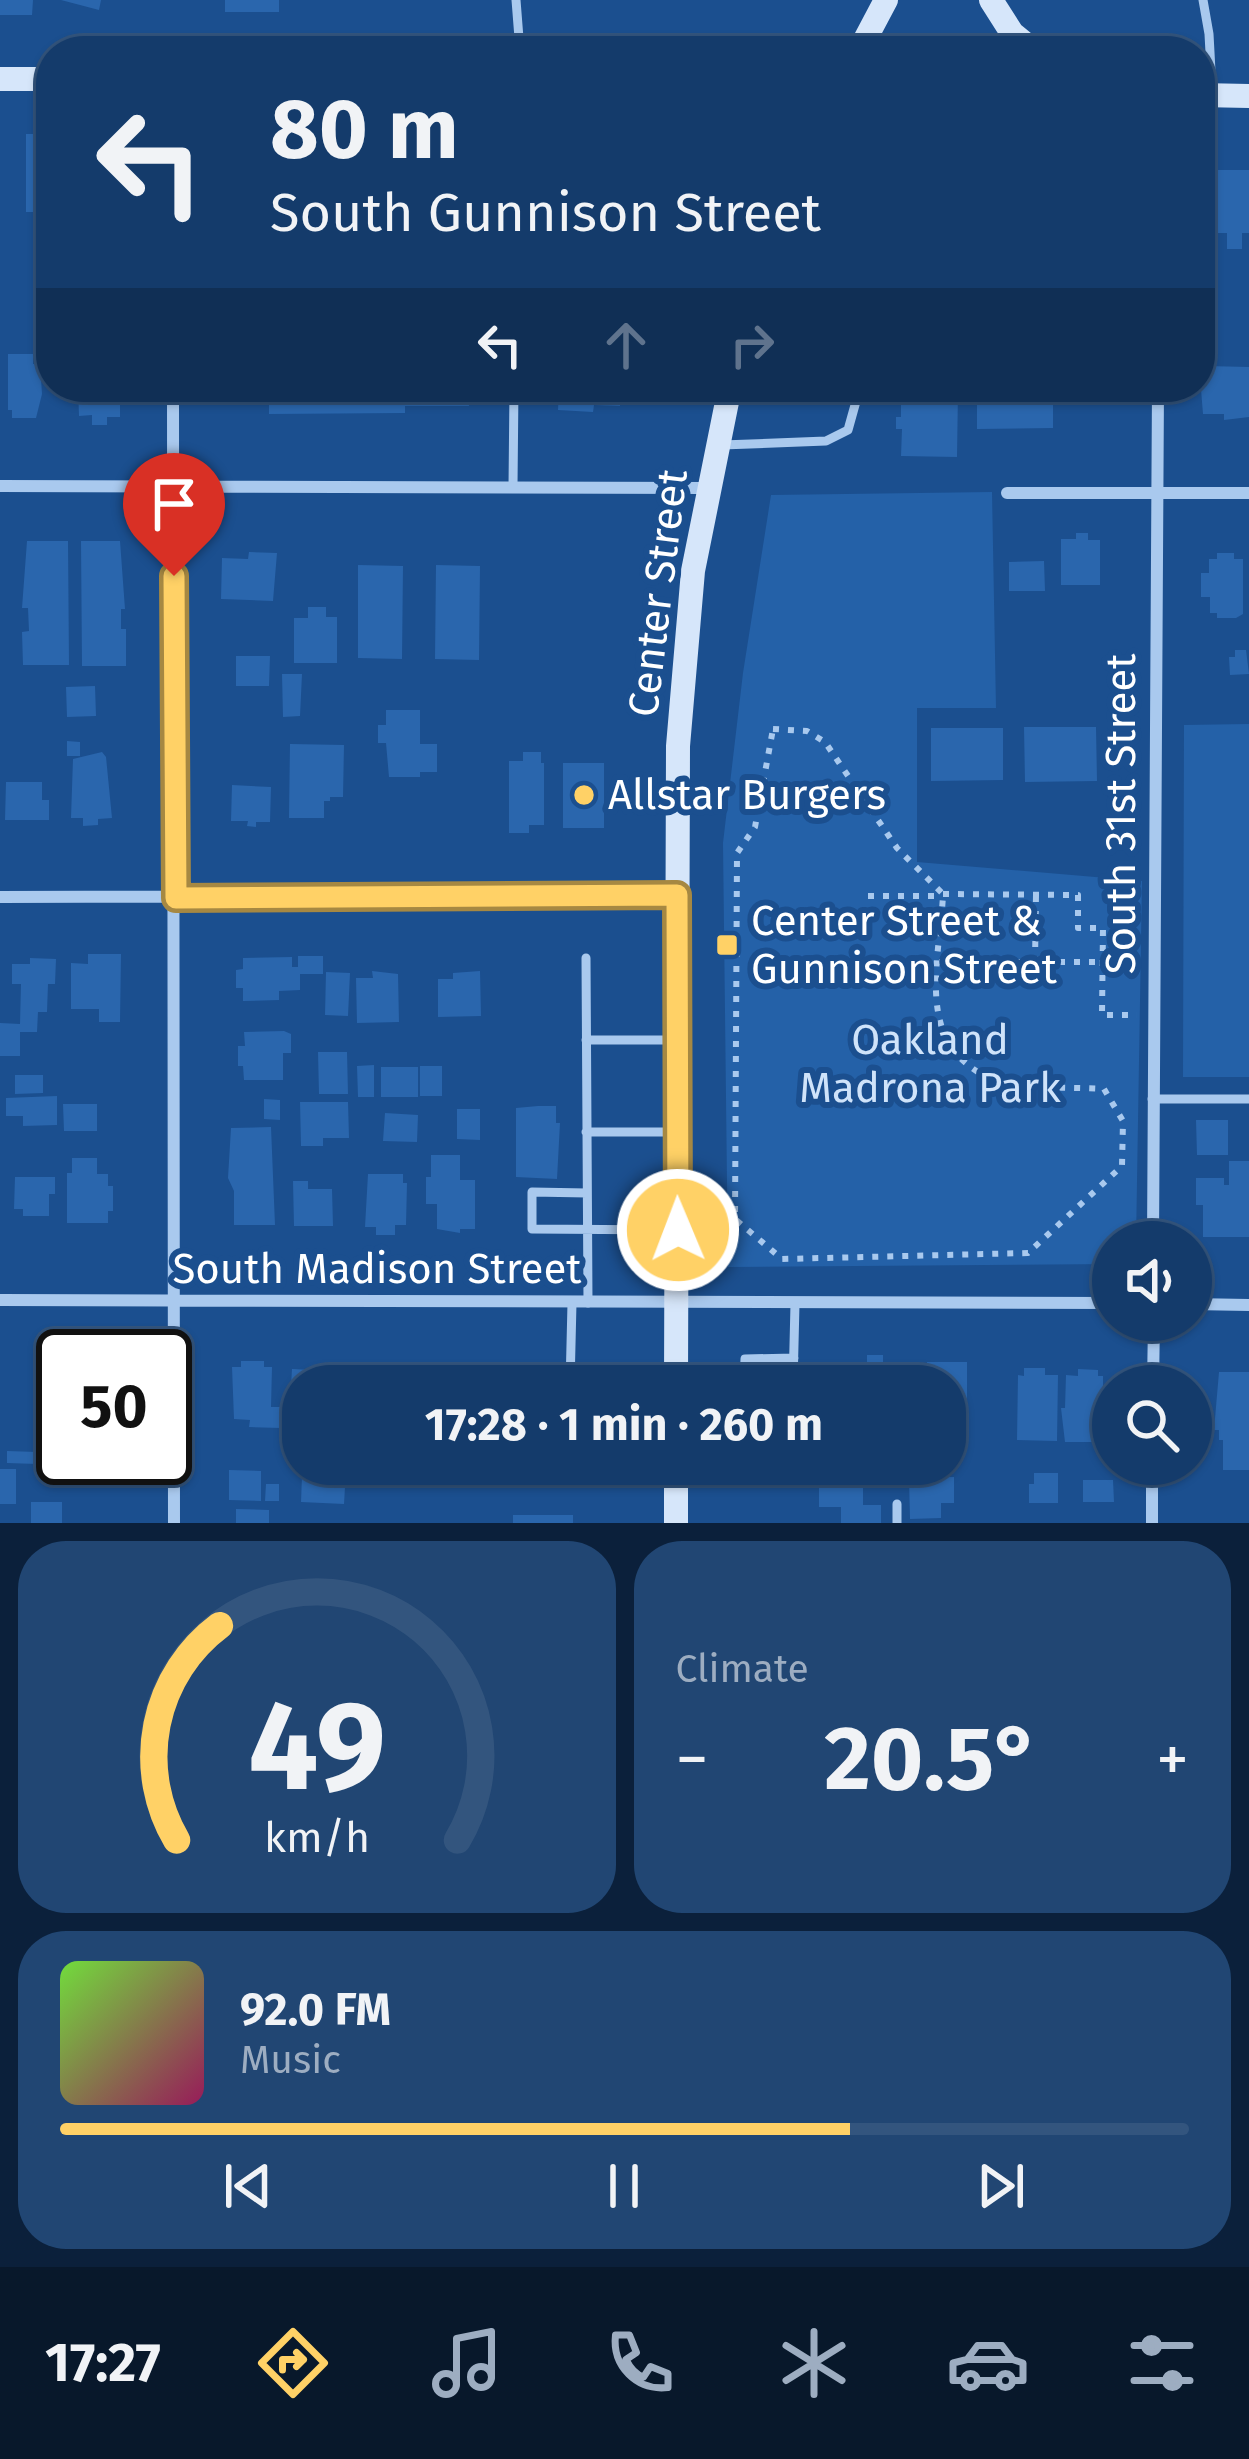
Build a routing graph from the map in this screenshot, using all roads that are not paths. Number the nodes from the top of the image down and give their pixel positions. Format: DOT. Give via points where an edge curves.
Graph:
graph roads {
  1 [pos="516,0"];
  2 [pos="886,0"];
  3 [pos="991,0"];
  4 [pos="1203,0"];
  5 [pos="519,36"];
  6 [pos="867,36"];
  7 [pos="1016,36"];
  8 [pos="1204,36"];
  9 [pos="0,79"];
  10 [pos="36,79"];
  11 [pos="1215,95"];
  12 [pos="1249,96"];
  13 [pos="173,402"];
  14 [pos="514,402"];
  15 [pos="726,402"];
  16 [pos="856,402"];
  17 [pos="1158,402"];
  18 [pos="716,445"];
  19 [pos="173,484"];
  20 [pos="0,486"];
  21 [pos="513,486"];
  22 [pos="707,488"];
  23 [pos="1007,493"];
  24 [pos="1156,493"];
  25 [pos="1249,493"];
  26 [pos="677,895"];
  27 [pos="0,896"];
  28 [pos="176,898"];
  29 [pos="586,958"];
  30 [pos="586,1040"];
  31 [pos="677,1040"];
  32 [pos="1151,1099"];
  33 [pos="1249,1099"];
  34 [pos="586,1132"];
  35 [pos="677,1132"];
  36 [pos="587,1192"];
  37 [pos="1153,1221"];
  38 [pos="587,1228"];
  39 [pos="678,1230"];
  40 [pos="0,1300"];
  41 [pos="172,1300"];
  42 [pos="1092,1303"];
  43 [pos="580,1304"];
  44 [pos="677,1304"];
  45 [pos="795,1304"];
  46 [pos="1212,1304"];
  47 [pos="1249,1305"];
  48 [pos="794,1358"];
  49 [pos="770,1359"];
  50 [pos="573,1365"];
  51 [pos="676,1365"];
  52 [pos="745,1365"];
  53 [pos="770,1365"];
  54 [pos="794,1365"];
  55 [pos="676,1485"];
  56 [pos="1152,1485"];
  57 [pos="897,1504"];
  58 [pos="174,1523"];
  59 [pos="676,1523"];
  60 [pos="897,1523"];
  61 [pos="1151,1523"];
  1 -- 5 [label="lane"];
  2 -- 6 [label="main road"];
  3 -- 7 [label="main road"];
  4 -- 8 [label="lane"];
  9 -- 10 [label="main road"];
  11 -- 12 [label="main road"];
  13 -- 19 [label="street"];
  14 -- 21 [label="lane"];
  15 -- 18 [label="main road, Center Street"];
  16 -- 18 [label="lane" via="848,430 826,441"];
  17 -- 24 [label="street, South 31st Street"];
  18 -- 22 [label="main road, Center Street"];
  19 -- 20 [label="street"];
  19 -- 21 [label="street"];
  19 -- 28 [label="street"];
  21 -- 22 [label="street"];
  22 -- 26 [label="main road, Center Street" via="684,657"];
  23 -- 24 [label="street"];
  24 -- 25 [label="street"];
  24 -- 32 [label="street, South 31st Street"];
  26 -- 28 [label="street"];
  26 -- 31 [label="main road, Center Street"];
  27 -- 28 [label="street"];
  28 -- 41 [label="street"];
  29 -- 30 [label="lane"];
  30 -- 31 [label="lane"];
  30 -- 34 [label="lane"];
  31 -- 35 [label="main road, Center Street"];
  32 -- 33 [label="lane"];
  32 -- 37 [label="street, South 31st Street"];
  34 -- 35 [label="lane"];
  34 -- 36 [label="lane"];
  35 -- 39 [label="main road, Center Street"];
  36 -- 38 [label="lane"];
  36 -- 38 [label="lane" via="532,1192 532,1229"];
  38 -- 39 [label="lane"];
  38 -- 43 [label="lane"];
  39 -- 44 [label="main road, Center Street"];
  40 -- 41 [label="street, South Madison Street"];
  41 -- 43 [label="street, South Madison Street"];
  41 -- 58 [label="street"];
  42 -- 45 [label="street, South Madison Street"];
  43 -- 44 [label="street, South Madison Street"];
  43 -- 50 [label="lane"];
  44 -- 45 [label="street, South Madison Street"];
  44 -- 51 [label="main road, Center Street"];
  45 -- 48 [label="lane"];
  46 -- 47 [label="street"];
  48 -- 49 [label="lane"];
  48 -- 54 [label="lane"];
  49 -- 52 [label="lane"];
  49 -- 53 [label="lane"];
  55 -- 59 [label="main road"];
  56 -- 61 [label="street"];
  57 -- 60 [label="lane"];
}
